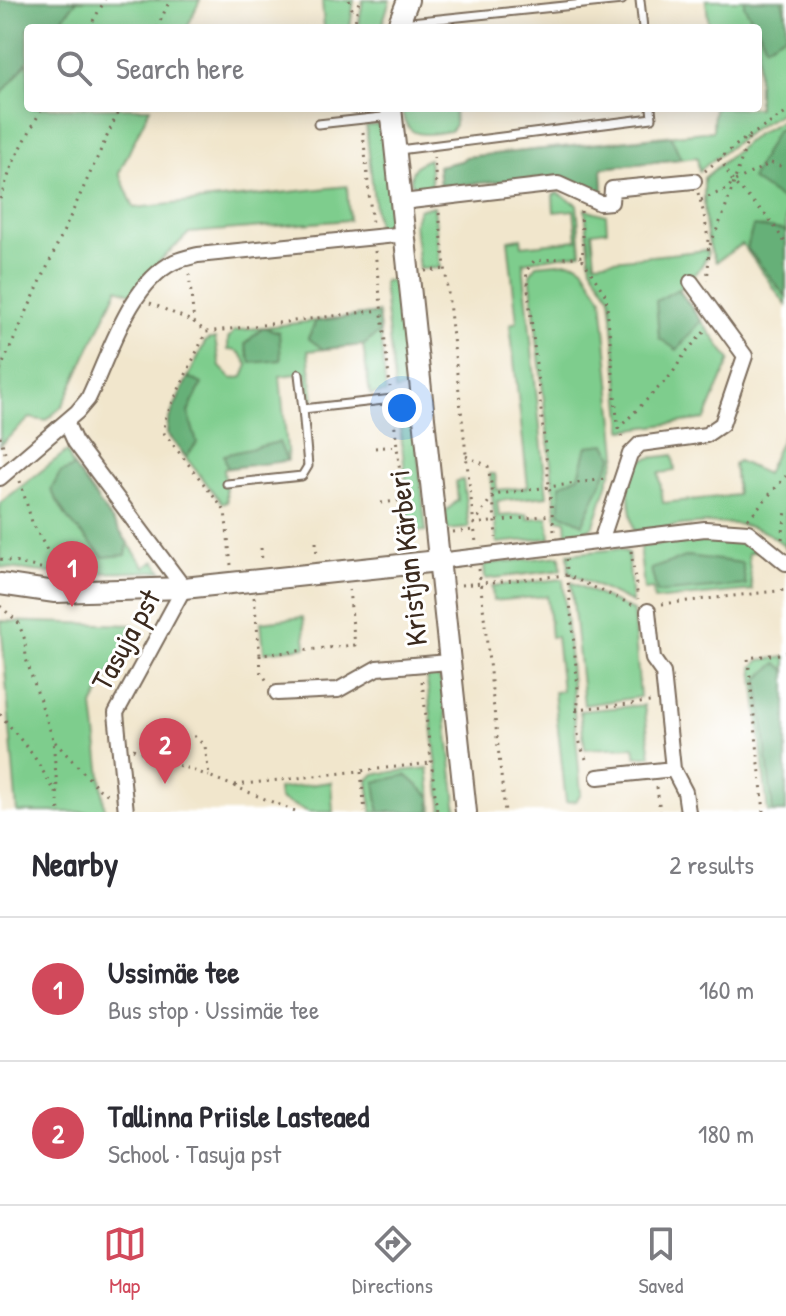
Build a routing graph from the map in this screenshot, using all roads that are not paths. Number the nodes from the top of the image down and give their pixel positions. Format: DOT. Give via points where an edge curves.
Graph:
graph roads {
  1 [pos="408,0"];
  2 [pos="622,0"];
  3 [pos="640,0"];
  4 [pos="399,24"];
  5 [pos="415,24"];
  6 [pos="643,24"];
  7 [pos="392,112"];
  8 [pos="651,112"];
  9 [pos="318,124"];
  10 [pos="396,151"];
  11 [pos="694,181"];
  12 [pos="402,202"];
  13 [pos="406,234"];
  14 [pos="691,282"];
  15 [pos="299,374"];
  16 [pos="423,396"];
  17 [pos="303,409"];
  18 [pos="66,422"];
  19 [pos="0,478"];
  20 [pos="227,484"];
  21 [pos="601,541"];
  22 [pos="782,560"];
  23 [pos="438,561"];
  24 [pos="0,584"];
  25 [pos="184,588"];
  26 [pos="650,607"];
  27 [pos="449,662"];
  28 [pos="277,693"];
  29 [pos="673,769"];
  30 [pos="598,777"];
  31 [pos="125,808"];
  32 [pos="466,812"];
  33 [pos="688,812"];
  1 -- 4 [label="street"];
  2 -- 5 [label="lane"];
  3 -- 6 [label="lane"];
  7 -- 9 [label="lane"];
  7 -- 10 [label="street, Kristjan Kärberi"];
  8 -- 10 [label="lane" via="652,118"];
  10 -- 12 [label="street, Kristjan Kärberi"];
  11 -- 12 [label="street" via="612,189 611,202 600,203 558,184"];
  12 -- 13 [label="street, Kristjan Kärberi"];
  13 -- 16 [label="street, Kristjan Kärberi"];
  13 -- 18 [label="street" via="198,255 174,262 141,291 88,399"];
  14 -- 21 [label="street" via="745,356 722,424 706,435 640,444 630,454"];
  15 -- 17 [label="lane"];
  16 -- 17 [label="lane"];
  16 -- 23 [label="street, Kristjan Kärberi"];
  17 -- 20 [label="lane" via="308,466 302,476"];
  18 -- 19 [label="street" via="11,462"];
  18 -- 25 [label="street" via="75,442"];
  21 -- 22 [label="street" via="705,529 748,532"];
  21 -- 23 [label="street"];
  23 -- 25 [label="street"];
  23 -- 27 [label="street, Kristjan Kärberi"];
  24 -- 25 [label="street" via="67,591"];
  25 -- 31 [label="street, Tasuja pst" via="116,713"];
  26 -- 29 [label="street" via="653,659 663,673"];
  27 -- 28 [label="street" via="377,668 338,690"];
  27 -- 32 [label="street, Kristjan Kärberi"];
  29 -- 30 [label="street"];
  29 -- 33 [label="street"];
}
